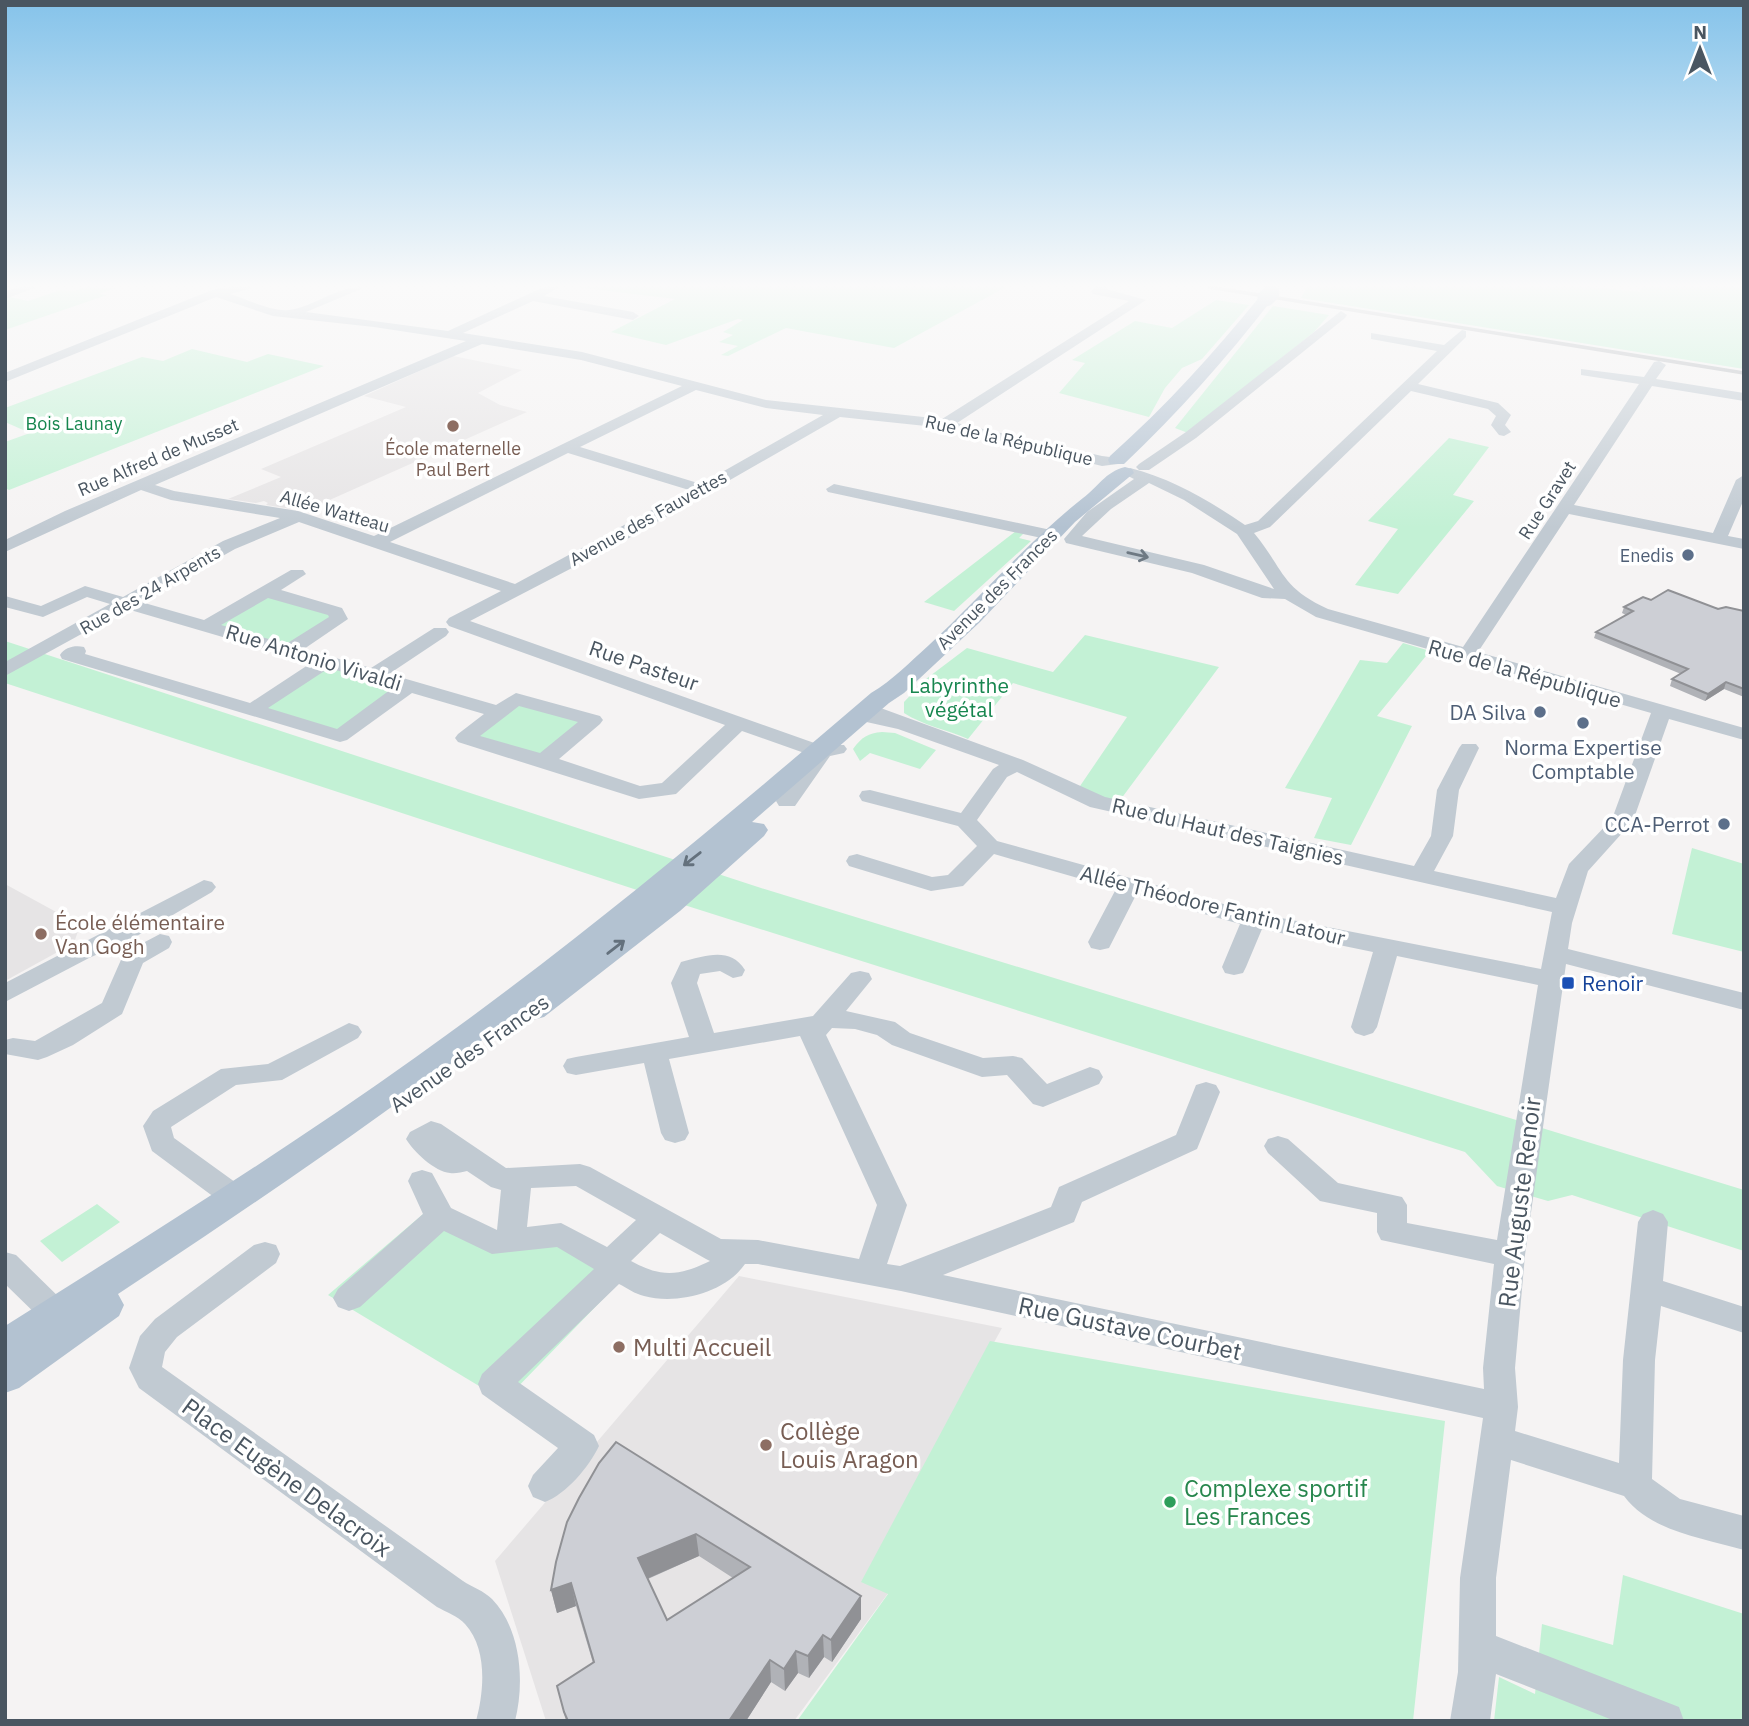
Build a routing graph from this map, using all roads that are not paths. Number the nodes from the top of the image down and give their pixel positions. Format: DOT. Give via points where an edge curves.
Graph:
graph roads {
  1 [pos="30,368"];
  2 [pos="415,368"];
  3 [pos="631,368"];
  4 [pos="1034,368"];
  5 [pos="1210,368"];
  6 [pos="1268,368"];
  7 [pos="1427,368"];
  8 [pos="1657,368"];
  9 [pos="1586,372"];
  10 [pos="5,378"];
  11 [pos="1648,381"];
  12 [pos="693,386"];
  13 [pos="1408,386"];
  14 [pos="1744,397"];
  15 [pos="839,411"];
  16 [pos="945,424"];
  17 [pos="1504,432"];
  18 [pos="567,448"];
  19 [pos="1130,467"];
  20 [pos="1744,480"];
  21 [pos="140,485"];
  22 [pos="702,489"];
  23 [pos="834,489"];
  24 [pos="1564,508"];
  25 [pos="298,516"];
  26 [pos="1064,531"];
  27 [pos="1243,531"];
  28 [pos="1718,540"];
  29 [pos="376,542"];
  30 [pos="1744,544"];
  31 [pos="5,547"];
  32 [pos="297,574"];
  33 [pos="515,590"];
  34 [pos="267,592"];
  35 [pos="1290,594"];
  36 [pos="5,601"];
  37 [pos="130,603"];
  38 [pos="208,625"];
  39 [pos="447,627"];
  40 [pos="289,650"];
  41 [pos="77,651"];
  42 [pos="1466,656"];
  43 [pos="327,661"];
  44 [pos="5,670"];
  45 [pos="375,674"];
  46 [pos="408,685"];
  47 [pos="252,710"];
  48 [pos="499,712"];
  49 [pos="1661,712"];
  50 [pos="870,714"];
  51 [pos="738,723"];
  52 [pos="1744,734"];
  53 [pos="828,750"];
  54 [pos="1473,754"];
  55 [pos="544,761"];
  56 [pos="1016,764"];
  57 [pos="870,796"];
  58 [pos="966,821"];
  59 [pos="989,846"];
  60 [pos="857,861"];
  61 [pos="1420,874"];
  62 [pos="1129,886"];
  63 [pos="204,887"];
  64 [pos="1563,907"];
  65 [pos="1254,920"];
  66 [pos="160,942"];
  67 [pos="1100,942"];
  68 [pos="1387,947"];
  69 [pos="1552,966"];
  70 [pos="1234,967"];
  71 [pos="733,970"];
  72 [pos="860,979"];
  73 [pos="5,994"];
  74 [pos="1744,1002"];
  75 [pos="824,1021"];
  76 [pos="1364,1027"];
  77 [pos="349,1032"];
  78 [pos="704,1042"];
  79 [pos="13,1047"];
  80 [pos="654,1051"];
  81 [pos="576,1066"];
  82 [pos="1090,1077"];
  83 [pos="1206,1092"];
  84 [pos="675,1133"];
  85 [pos="1278,1146"];
  86 [pos="471,1160"];
  87 [pos="517,1178"];
  88 [pos="422,1181"];
  89 [pos="236,1198"];
  90 [pos="441,1216"];
  91 [pos="657,1218"];
  92 [pos="1653,1222"];
  93 [pos="511,1240"];
  94 [pos="748,1252"];
  95 [pos="265,1254"];
  96 [pos="1510,1255"];
  97 [pos="5,1264"];
  98 [pos="613,1265"];
  99 [pos="869,1273"];
  100 [pos="901,1279"];
  101 [pos="1647,1289"];
  102 [pos="349,1298"];
  103 [pos="57,1315"];
  104 [pos="1744,1320"];
  105 [pos="5,1347"];
  106 [pos="5,1376"];
  107 [pos="1501,1407"];
  108 [pos="1497,1441"];
  109 [pos="1635,1484"];
  110 [pos="545,1486"];
  111 [pos="1744,1533"];
  112 [pos="1478,1648"];
  113 [pos="495,1721"];
  114 [pos="1470,1721"];
  115 [pos="1665,1721"];
  1 -- 10 [label="street"];
  2 -- 21 [label="street, Rue Alfred de Musset"];
  3 -- 12 [label="street, Rue de la République"];
  4 -- 16 [label="street"];
  5 -- 19 [label="main road, Avenue des Frances" via="1172,409"];
  6 -- 19 [label="street"];
  7 -- 13 [label="street"];
  8 -- 11 [label="street, Rue Gravet"];
  9 -- 11 [label="street"];
  11 -- 14 [label="street"];
  11 -- 24 [label="street, Rue Gravet"];
  12 -- 15 [label="street, Rue de la République" via="766,404"];
  12 -- 18 [label="street"];
  13 -- 17 [label="street" via="1488,404 1504,415 1498,425"];
  13 -- 27 [label="street" via="1264,524"];
  15 -- 16 [label="street, Rue de la République"];
  15 -- 22 [label="street, Avenue des Fauvettes"];
  16 -- 19 [label="street, Rue de la République"];
  18 -- 22 [label="street"];
  18 -- 29 [label="street"];
  19 -- 26 [label="main road, Avenue des Frances"];
  19 -- 27 [label="street, Rue de la République"];
  20 -- 28 [label="street"];
  21 -- 25 [label="street, Allée Watteau" via="171,495"];
  21 -- 31 [label="street, Rue Alfred de Musset"];
  22 -- 33 [label="street, Avenue des Fauvettes"];
  23 -- 26 [label="street"];
  24 -- 28 [label="street"];
  24 -- 42 [label="street, Rue Gravet"];
  25 -- 29 [label="street, Allée Watteau"];
  25 -- 37 [label="street, Rue des 24 Arpents" via="229,545"];
  26 -- 35 [label="street, one-way" via="1268,594"];
  26 -- 50 [label="main road, Avenue des Frances"];
  27 -- 35 [label="street, Rue de la République"];
  28 -- 30 [label="street"];
  29 -- 33 [label="street, Allée Watteau"];
  32 -- 34 [label="street"];
  33 -- 39 [label="street, Avenue des Fauvettes"];
  34 -- 38 [label="street"];
  34 -- 40 [label="street" via="336,612 339,619"];
  35 -- 42 [label="street, Rue de la République" via="1335,618"];
  36 -- 37 [label="street, Rue Antonio Vivaldi" via="43,612 85,591"];
  37 -- 38 [label="street, Rue Antonio Vivaldi"];
  37 -- 44 [label="street, Rue des 24 Arpents"];
  38 -- 40 [label="street, Rue Antonio Vivaldi"];
  39 -- 45 [label="street, Avenue des Fauvettes"];
  39 -- 51 [label="street, Rue Pasteur"];
  40 -- 43 [label="street, Rue Antonio Vivaldi"];
  41 -- 47 [label="street" via="69,655"];
  42 -- 49 [label="street, Rue de la République"];
  43 -- 45 [label="street, Rue Antonio Vivaldi"];
  43 -- 47 [label="street"];
  45 -- 46 [label="street, Rue Antonio Vivaldi"];
  46 -- 47 [label="street" via="340,736"];
  46 -- 48 [label="street, Rue Antonio Vivaldi"];
  48 -- 55 [label="street" via="465,738"];
  48 -- 55 [label="street" via="516,699 593,720"];
  49 -- 52 [label="street, Rue de la République"];
  49 -- 64 [label="street, Rue Auguste Renoir" via="1622,821 1577,869"];
  50 -- 53 [label="main road, Avenue des Frances"];
  50 -- 56 [label="street, Rue du Haut des Taignies"];
  51 -- 53 [label="street, Rue Pasteur"];
  51 -- 55 [label="street" via="668,789 639,793"];
  53 -- 89 [label="main road, Avenue des Frances, one-way" via="532,987"];
  106 -- 53 [label="main road, Avenue des Frances, one-way" via="574,979 698,882 787,801"];
  54 -- 61 [label="street" via="1448,790 1442,836"];
  56 -- 58 [label="street" via="1000,773"];
  56 -- 61 [label="street, Rue du Haut des Taignies" via="1098,802"];
  57 -- 58 [label="street"];
  58 -- 59 [label="street"];
  59 -- 60 [label="street" via="955,881 931,884"];
  59 -- 62 [label="street, Allée Théodore Fantin Latour"];
  61 -- 64 [label="street, Rue du Haut des Taignies"];
  62 -- 65 [label="street, Allée Théodore Fantin Latour"];
  62 -- 67 [label="street"];
  63 -- 73 [label="street"];
  64 -- 69 [label="street, Rue Auguste Renoir"];
  65 -- 68 [label="street, Allée Théodore Fantin Latour"];
  65 -- 70 [label="street"];
  66 -- 79 [label="street" via="133,959 113,1008 38,1051"];
  68 -- 69 [label="street, Allée Théodore Fantin Latour"];
  68 -- 76 [label="street"];
  69 -- 74 [label="street, Allée Théodore Fantin Latour"];
  69 -- 96 [label="street, Rue Auguste Renoir"];
  71 -- 78 [label="street" via="725,962 690,968 684,983"];
  72 -- 75 [label="street"];
  75 -- 78 [label="street"];
  75 -- 82 [label="street" via="855,1020 886,1028 901,1039 982,1068 1013,1065 1043,1097"];
  75 -- 99 [label="street" via="812,1034 892,1205"];
  77 -- 89 [label="street" via="273,1073 230,1076 157,1126 162,1144"];
  78 -- 80 [label="street"];
  80 -- 81 [label="street"];
  80 -- 84 [label="street"];
  83 -- 100 [label="street" via="1187,1143 1069,1195 1064,1214"];
  85 -- 96 [label="street" via="1330,1192 1392,1205 1392,1232"];
  86 -- 87 [label="street, Rue Gustave Courbet" via="501,1179"];
  87 -- 91 [label="street, Rue Gustave Courbet" via="580,1175"];
  87 -- 93 [label="street"];
  88 -- 90 [label="street"];
  89 -- 103 [label="main road, Avenue des Frances"];
  90 -- 93 [label="street" via="492,1242"];
  90 -- 102 [label="street"];
  91 -- 94 [label="street, Rue Gustave Courbet" via="717,1251"];
  91 -- 98 [label="street"];
  92 -- 101 [label="street"];
  93 -- 98 [label="street" via="561,1235"];
  94 -- 98 [label="street" via="690,1285 648,1285"];
  94 -- 99 [label="street, Rue Gustave Courbet"];
  95 -- 113 [label="street, Place Eugène Delacroix" via="166,1328 151,1346 145,1368 151,1378 478,1612 499,1650 501,1705"];
  96 -- 107 [label="street, Rue Auguste Renoir" via="1499,1368"];
  97 -- 103 [label="street"];
  98 -- 110 [label="street" via="494,1384 582,1446"];
  99 -- 100 [label="street, Rue Gustave Courbet"];
  100 -- 107 [label="street, Rue Gustave Courbet"];
  101 -- 104 [label="street"];
  101 -- 109 [label="street" via="1639,1360"];
  103 -- 105 [label="main road, Avenue des Frances"];
  107 -- 108 [label="street, Rue Auguste Renoir"];
  108 -- 109 [label="street"];
  108 -- 112 [label="street, Rue Auguste Renoir" via="1478,1578"];
  109 -- 111 [label="street" via="1655,1507"];
  112 -- 114 [label="street, Rue Auguste Renoir"];
  112 -- 115 [label="street"];
}
